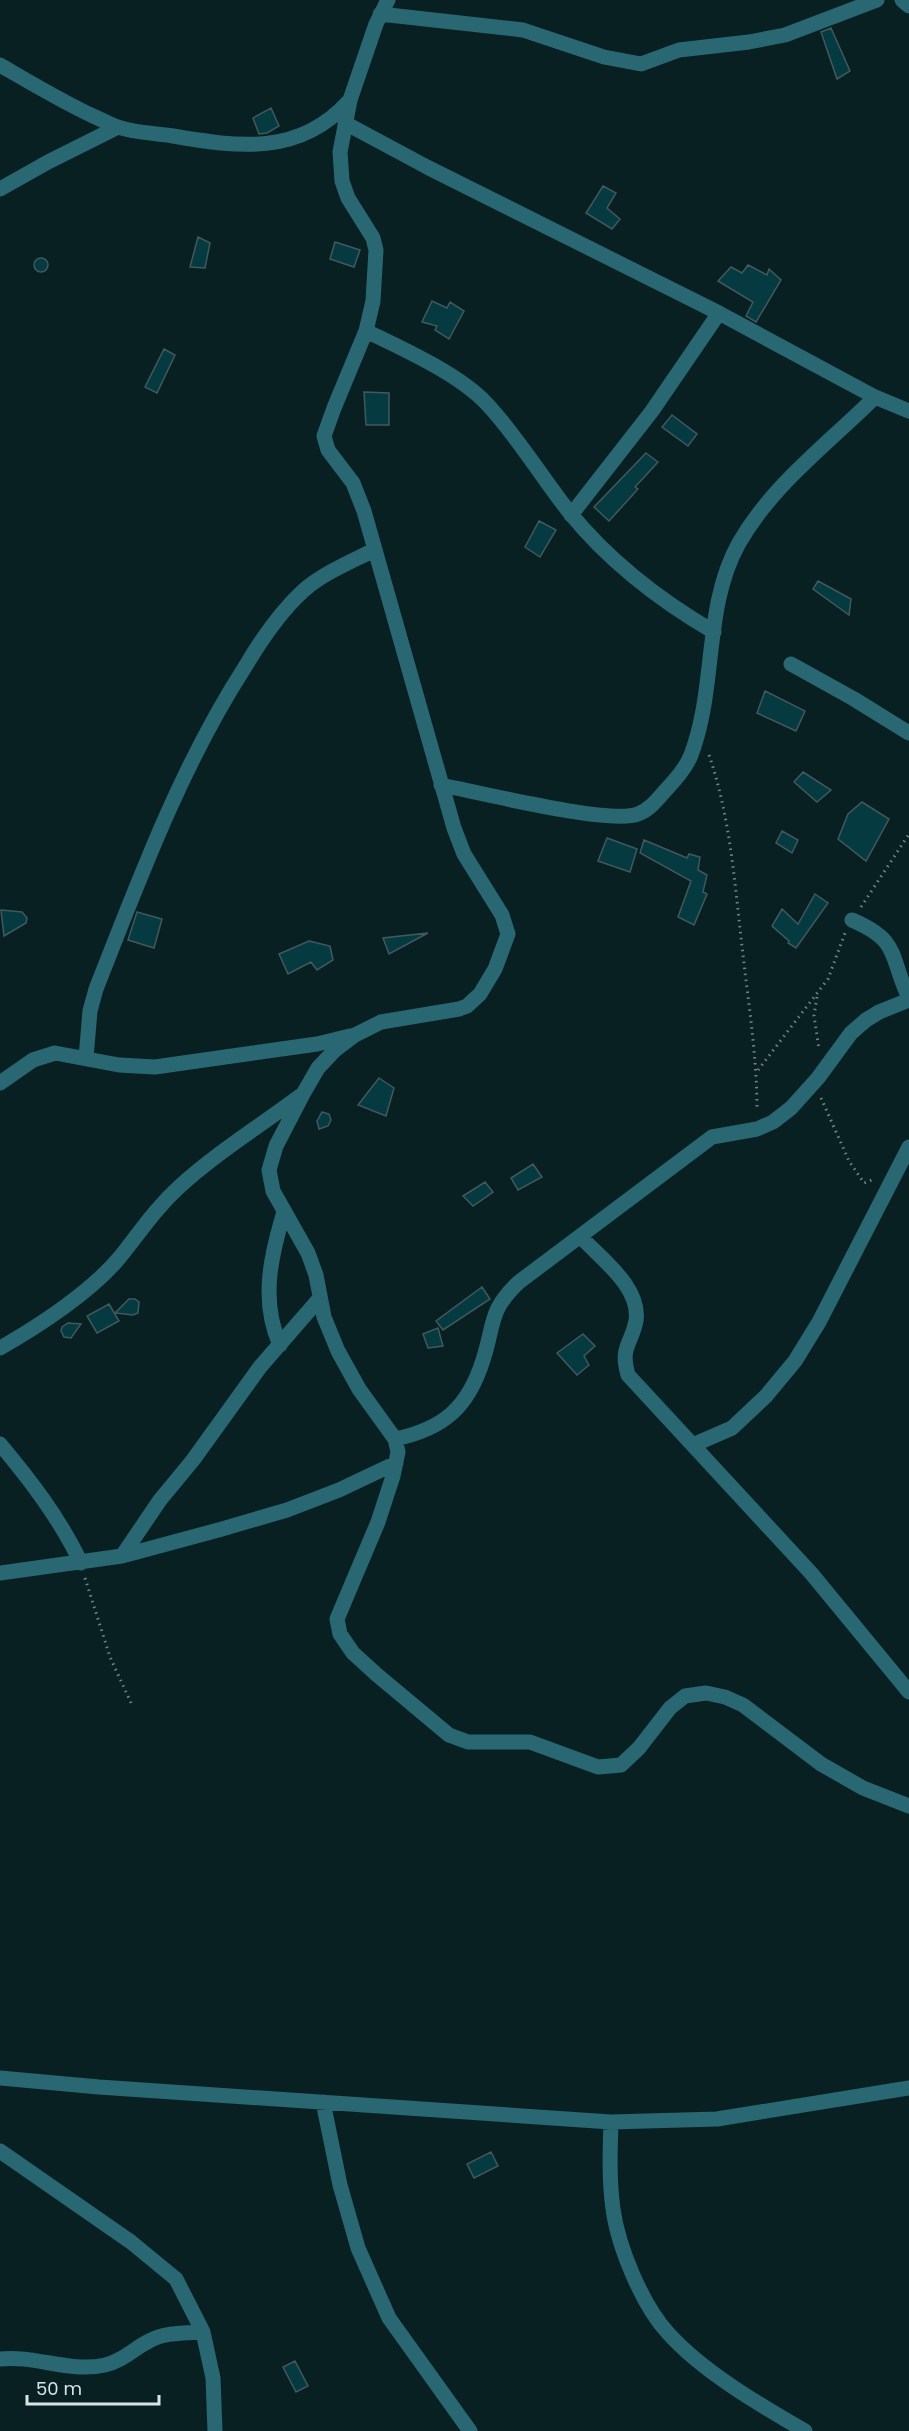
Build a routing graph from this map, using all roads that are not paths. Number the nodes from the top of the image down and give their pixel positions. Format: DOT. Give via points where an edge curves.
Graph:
graph roads {
  1 [pos="877,0"];
  2 [pos="902,0"];
  3 [pos="382,5"];
  4 [pos="909,6"];
  5 [pos="0,65"];
  6 [pos="350,100"];
  7 [pos="345,123"];
  8 [pos="118,128"];
  9 [pos="0,189"];
  10 [pos="719,313"];
  11 [pos="366,331"];
  12 [pos="875,397"];
  13 [pos="909,411"];
  14 [pos="571,515"];
  15 [pos="374,550"];
  16 [pos="714,632"];
  17 [pos="791,664"];
  18 [pos="909,734"];
  19 [pos="441,785"];
  20 [pos="852,920"];
  21 [pos="909,999"];
  22 [pos="355,1035"];
  23 [pos="86,1058"];
  24 [pos="0,1083"];
  25 [pos="303,1094"];
  26 [pos="909,1147"];
  27 [pos="284,1212"];
  28 [pos="581,1237"];
  29 [pos="320,1298"];
  30 [pos="280,1344"];
  31 [pos="0,1348"];
  32 [pos="395,1439"];
  33 [pos="0,1444"];
  34 [pos="693,1445"];
  35 [pos="396,1462"];
  36 [pos="122,1556"];
  37 [pos="81,1563"];
  38 [pos="0,1573"];
  39 [pos="909,1692"];
  40 [pos="909,1806"];
  41 [pos="0,2078"];
  42 [pos="909,2088"];
  43 [pos="323,2102"];
  44 [pos="611,2122"];
  45 [pos="0,2151"];
  46 [pos="203,2332"];
  47 [pos="0,2359"];
  48 [pos="215,2431"];
  49 [pos="470,2431"];
  50 [pos="805,2431"];
  1 -- 3 [label="street" via="785,35 679,50 641,64 604,57 523,30"];
  2 -- 4 [label="street"];
  3 -- 6 [label="street"];
  5 -- 8 [label="street"];
  6 -- 7 [label="street"];
  6 -- 8 [label="street" via="316,130 293,140 259,145"];
  7 -- 10 [label="street"];
  7 -- 11 [label="street" via="340,152 342,181 376,250 373,301"];
  8 -- 9 [label="street"];
  10 -- 12 [label="street"];
  10 -- 14 [label="street" via="652,411"];
  11 -- 14 [label="street" via="464,385 486,403"];
  11 -- 15 [label="street" via="324,436 328,450 353,483"];
  12 -- 13 [label="street"];
  12 -- 16 [label="street" via="796,472 739,543 722,587"];
  14 -- 16 [label="street" via="645,586 683,615"];
  15 -- 19 [label="street"];
  15 -- 23 [label="street" via="304,590 257,648 229,691 177,792 96,989"];
  16 -- 19 [label="street" via="708,687 691,756 653,805 637,815 580,812"];
  17 -- 18 [label="street"];
  19 -- 22 [label="street" via="464,854 502,915 508,934 504,949 480,994 464,1008 392,1019"];
  20 -- 21 [label="street" via="886,940"];
  21 -- 28 [label="street" via="866,1020 851,1033 818,1078 773,1122 712,1137"];
  22 -- 23 [label="street" via="155,1067"];
  22 -- 25 [label="street" via="322,1063"];
  23 -- 24 [label="street" via="50,1054 18,1069"];
  25 -- 27 [label="street" via="276,1146 269,1170 273,1191"];
  25 -- 31 [label="street" via="179,1187 99,1279 24,1335"];
  26 -- 34 [label="street" via="795,1361 732,1428"];
  27 -- 29 [label="street" via="308,1253"];
  27 -- 30 [label="street" via="275,1244 270,1288 271,1321"];
  28 -- 32 [label="street" via="505,1295 492,1320 475,1382 448,1418 417,1434"];
  28 -- 34 [label="street" via="623,1281 635,1301 636,1320 624,1359 628,1375"];
  29 -- 30 [label="street"];
  29 -- 32 [label="street" via="338,1351 358,1389"];
  30 -- 36 [label="street"];
  32 -- 35 [label="street"];
  33 -- 37 [label="street" via="40,1493"];
  34 -- 39 [label="street" via="811,1573"];
  35 -- 36 [label="street" via="287,1510"];
  35 -- 40 [label="street" via="378,1522 337,1619 340,1634 353,1653 449,1735 468,1742 530,1742 598,1767 621,1765 670,1708 685,1696 706,1693 743,1706 821,1764 863,1788"];
  36 -- 37 [label="street"];
  37 -- 38 [label="street"];
  41 -- 43 [label="street"];
  42 -- 44 [label="street" via="717,2119"];
  43 -- 44 [label="street"];
  43 -- 49 [label="street" via="358,2248 389,2318"];
  44 -- 50 [label="street" via="613,2210 642,2293 667,2333 715,2374"];
  45 -- 46 [label="street" via="131,2242 176,2279"];
  46 -- 47 [label="street" via="151,2339 124,2358 104,2366 17,2357"];
  46 -- 48 [label="street" via="213,2378"];
}
